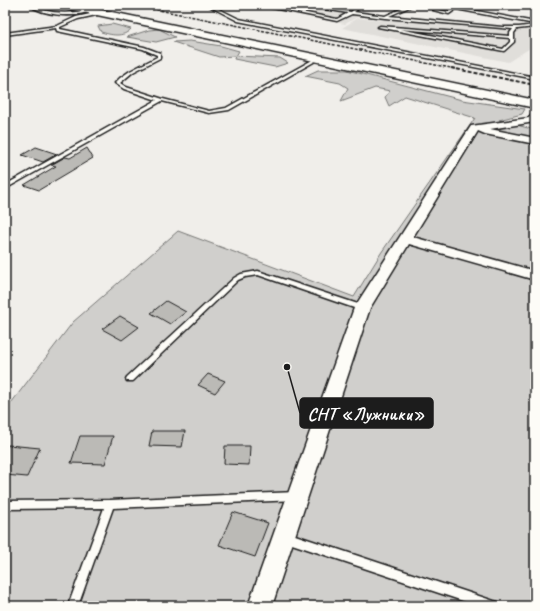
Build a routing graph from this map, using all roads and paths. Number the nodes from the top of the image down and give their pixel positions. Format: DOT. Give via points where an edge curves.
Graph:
graph roads {
  1 [pos="32,5"];
  2 [pos="64,5"];
  3 [pos="209,5"];
  4 [pos="260,5"];
  5 [pos="303,5"];
  6 [pos="352,5"];
  7 [pos="412,5"];
  8 [pos="437,5"];
  9 [pos="456,8"];
  10 [pos="92,10"];
  11 [pos="434,10"];
  12 [pos="351,13"];
  13 [pos="384,17"];
  14 [pos="535,24"];
  15 [pos="58,27"];
  16 [pos="516,28"];
  17 [pos="5,34"];
  18 [pos="512,37"];
  19 [pos="317,59"];
  20 [pos="535,78"];
  21 [pos="535,98"];
  22 [pos="161,100"];
  23 [pos="535,104"];
  24 [pos="535,114"];
  25 [pos="475,128"];
  26 [pos="535,141"];
  27 [pos="5,187"];
  28 [pos="405,239"];
  29 [pos="535,276"];
  30 [pos="362,308"];
  31 [pos="130,379"];
  32 [pos="298,496"];
  33 [pos="110,504"];
  34 [pos="5,505"];
  35 [pos="284,537"];
  36 [pos="73,606"];
  37 [pos="260,606"];
  38 [pos="494,606"];
  1 -- 10 [label="lane" via="34,8 56,14"];
  2 -- 10 [label="main road"];
  3 -- 20 [label="lane" via="238,20"];
  4 -- 12 [label="lane" via="337,20"];
  5 -- 12 [label="lane"];
  6 -- 12 [label="lane" via="358,7"];
  7 -- 13 [label="lane"];
  8 -- 9 [label="lane"];
  9 -- 11 [label="lane" via="449,13"];
  9 -- 14 [label="lane"];
  10 -- 15 [label="lane"];
  10 -- 19 [label="main road"];
  10 -- 21 [label="main road"];
  12 -- 13 [label="lane"];
  13 -- 16 [label="lane"];
  14 -- 16 [label="lane"];
  15 -- 17 [label="lane"];
  15 -- 22 [label="lane" via="58,30 65,32 144,48 159,54 159,57 148,64 124,75 117,83"];
  16 -- 18 [label="lane"];
  18 -- 18 [label="lane" via="512,42 504,50 380,27"];
  19 -- 22 [label="lane" via="227,109 209,112"];
  19 -- 23 [label="main road"];
  22 -- 27 [label="lane"];
  24 -- 25 [label="street" via="532,120"];
  25 -- 26 [label="street"];
  25 -- 28 [label="street"];
  28 -- 29 [label="street"];
  28 -- 30 [label="street"];
  30 -- 31 [label="lane" via="258,273 243,275"];
  30 -- 32 [label="street"];
  32 -- 33 [label="lane"];
  32 -- 35 [label="street"];
  33 -- 34 [label="lane"];
  33 -- 36 [label="lane"];
  35 -- 37 [label="street"];
  35 -- 38 [label="lane"];
}
